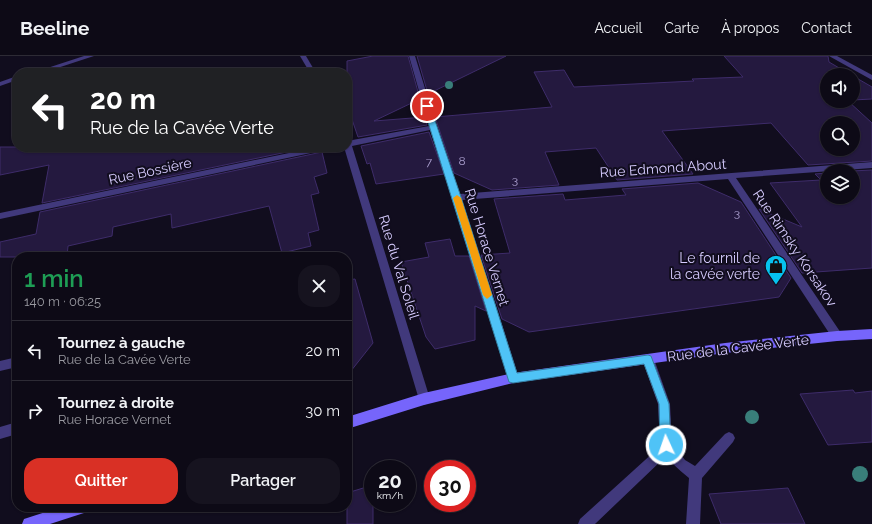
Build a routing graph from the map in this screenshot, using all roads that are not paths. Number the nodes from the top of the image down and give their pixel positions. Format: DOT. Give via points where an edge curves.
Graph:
graph roads {
  1 [pos="91,56"];
  2 [pos="303,56"];
  3 [pos="412,56"];
  4 [pos="832,56"];
  5 [pos="51,68"];
  6 [pos="310,68"];
  7 [pos="872,78"];
  8 [pos="12,80"];
  9 [pos="0,84"];
  10 [pos="433,127"];
  11 [pos="352,143"];
  12 [pos="306,152"];
  13 [pos="349,152"];
  14 [pos="872,166"];
  15 [pos="730,176"];
  16 [pos="457,197"];
  17 [pos="0,216"];
  18 [pos="872,334"];
  19 [pos="837,336"];
  20 [pos="648,359"];
  21 [pos="12,363"];
  22 [pos="0,366"];
  23 [pos="513,378"];
  24 [pos="424,399"];
  25 [pos="352,421"];
  26 [pos="12,429"];
  27 [pos="0,433"];
  28 [pos="729,438"];
  29 [pos="666,445"];
  30 [pos="696,475"];
  31 [pos="66,512"];
  32 [pos="29,524"];
  33 [pos="585,524"];
  34 [pos="693,524"];
  1 -- 5 [label="street"];
  2 -- 6 [label="street"];
  3 -- 10 [label="street, Rue Horace Vernet"];
  4 -- 7 [label="street"];
  8 -- 9 [label="street"];
  10 -- 11 [label="street"];
  10 -- 16 [label="street, Rue Horace Vernet"];
  12 -- 17 [label="street, Rue Bossière"];
  13 -- 24 [label="street, Rue du Val Soleil"];
  14 -- 15 [label="street, Rue Edmond About"];
  15 -- 16 [label="street, Rue Edmond About"];
  15 -- 19 [label="street, Rue Rimsky Korsakov"];
  16 -- 23 [label="street, Rue Horace Vernet"];
  18 -- 19 [label="street, Rue de la Cavée Verte"];
  19 -- 20 [label="street, Rue de la Cavée Verte"];
  20 -- 23 [label="street, Rue de la Cavée Verte"];
  20 -- 29 [label="street" via="664,404"];
  21 -- 22 [label="street"];
  23 -- 24 [label="street, Rue de la Cavée Verte"];
  24 -- 25 [label="street, Rue de la Cavée Verte"];
  26 -- 27 [label="street"];
  28 -- 30 [label="street"];
  29 -- 30 [label="street" via="681,464"];
  29 -- 33 [label="street" via="659,455"];
  30 -- 34 [label="street"];
  31 -- 32 [label="street"];
}
